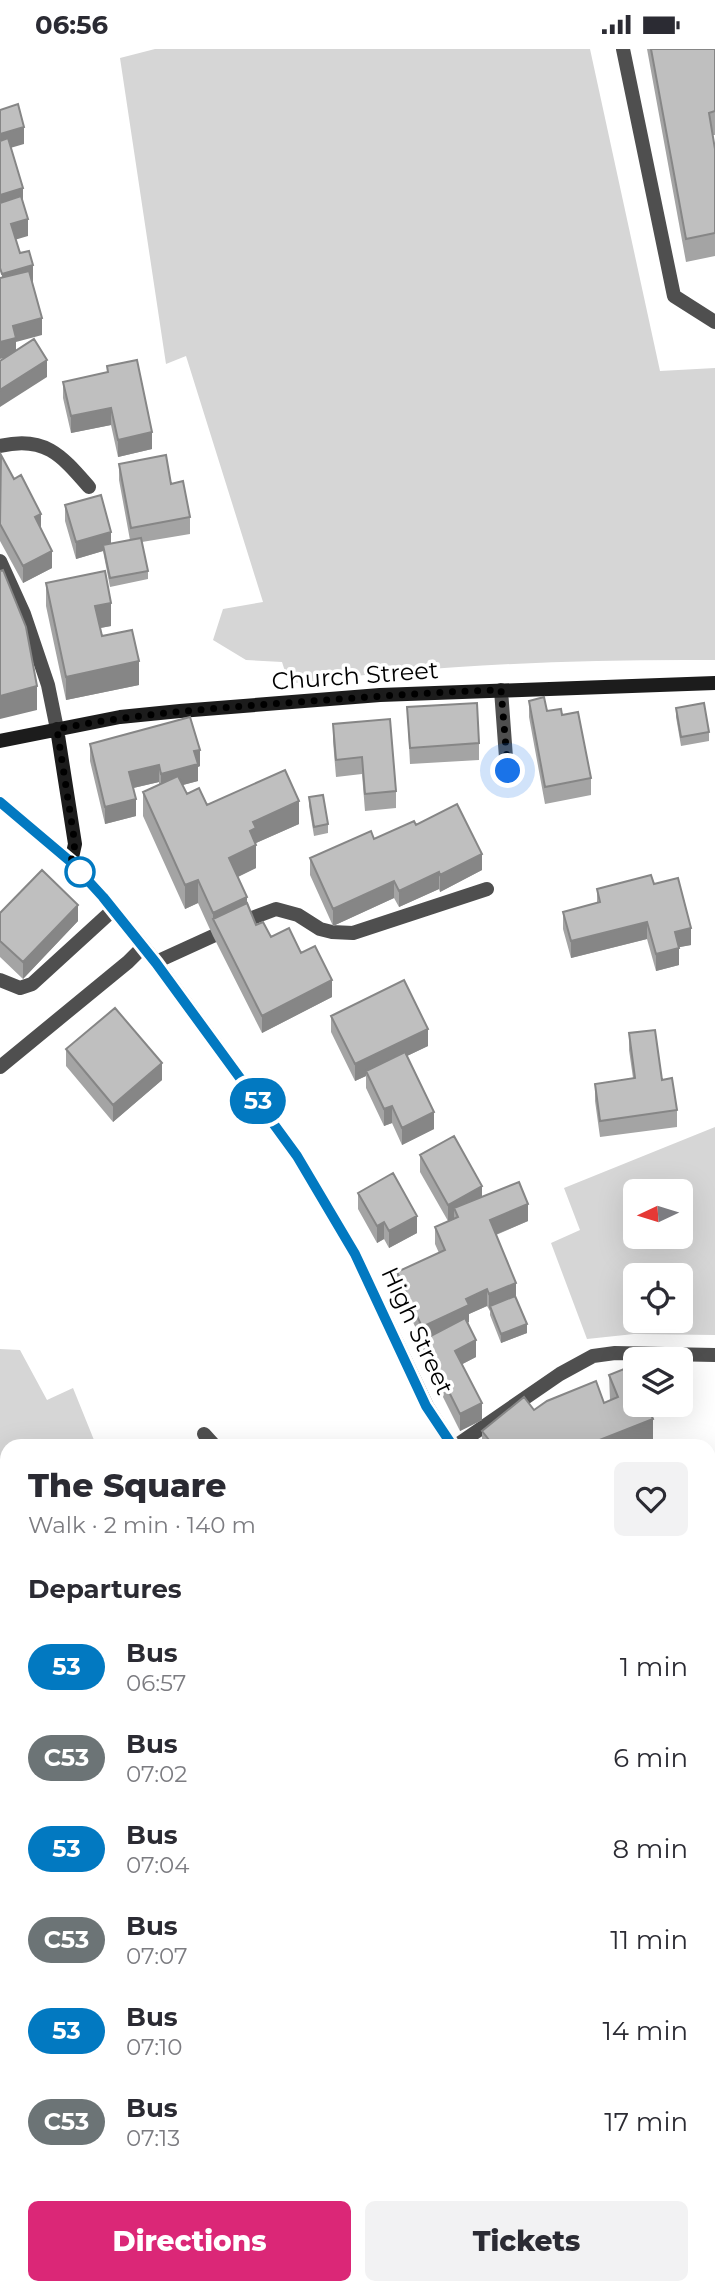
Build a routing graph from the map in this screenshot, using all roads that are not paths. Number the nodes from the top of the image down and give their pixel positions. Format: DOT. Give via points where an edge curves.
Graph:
graph roads {
  1 [pos="623,49"];
  2 [pos="715,322"];
  3 [pos="0,446"];
  4 [pos="89,487"];
  5 [pos="0,561"];
  6 [pos="715,683"];
  7 [pos="501,690"];
  8 [pos="57,729"];
  9 [pos="0,741"];
  10 [pos="508,771"];
  11 [pos="0,802"];
  12 [pos="71,862"];
  13 [pos="487,889"];
  14 [pos="113,910"];
  15 [pos="247,920"];
  16 [pos="213,936"];
  17 [pos="143,947"];
  18 [pos="156,963"];
  19 [pos="0,980"];
  20 [pos="0,1067"];
  21 [pos="715,1355"];
  22 [pos="448,1439"];
  23 [pos="466,1439"];
  1 -- 2 [label="street" via="674,296"];
  3 -- 4 [label="street" via="27,443 43,447 63,457"];
  5 -- 8 [label="street" via="24,614"];
  6 -- 7 [label="street, Church Street"];
  7 -- 8 [label="street, Church Street" via="180,711"];
  7 -- 10 [label="street"];
  8 -- 9 [label="street, Church Street"];
  8 -- 12 [label="street" via="75,844"];
  11 -- 12 [label="street, High Street"];
  12 -- 14 [label="street, High Street"];
  13 -- 15 [label="street" via="353,933 320,929 298,915 276,909"];
  14 -- 17 [label="street, High Street"];
  14 -- 19 [label="street" via="32,983 20,988"];
  16 -- 18 [label="street"];
  17 -- 18 [label="street, High Street"];
  17 -- 20 [label="street"];
  18 -- 22 [label="street, High Street" via="325,1201 361,1265 426,1406"];
  21 -- 23 [label="street" via="593,1356"];
}
